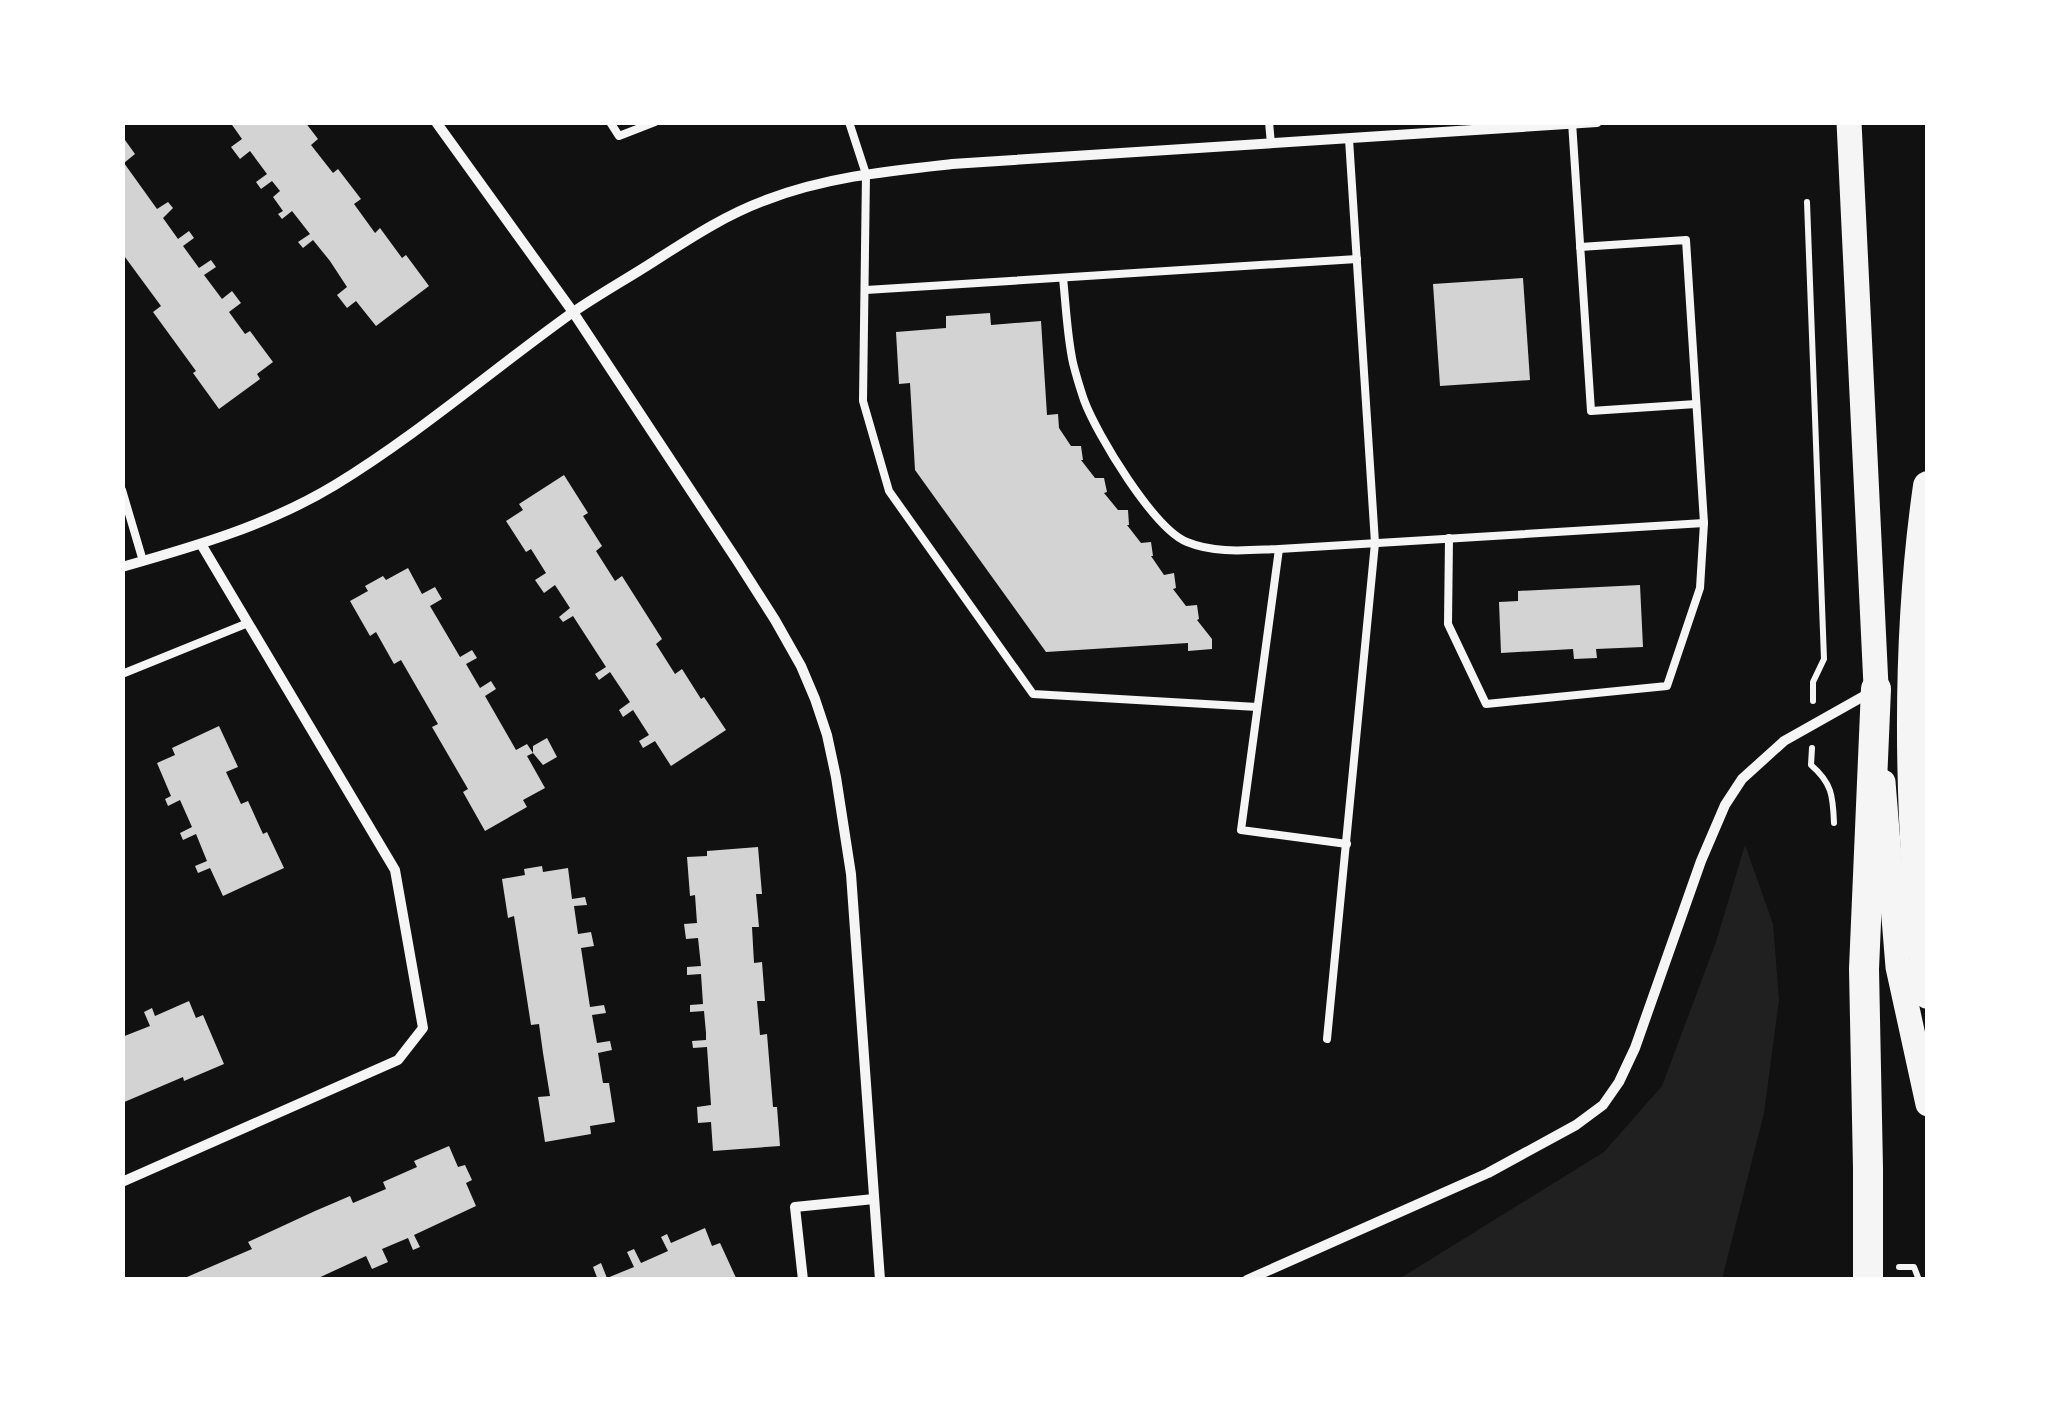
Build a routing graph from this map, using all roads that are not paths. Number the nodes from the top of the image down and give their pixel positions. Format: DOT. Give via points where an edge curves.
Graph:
graph roads {
  1 [pos="436,122"];
  2 [pos="610,122"];
  3 [pos="655,122"];
  4 [pos="850,122"];
  5 [pos="1269,122"];
  6 [pos="1597,122"];
  7 [pos="1850,122"];
  8 [pos="1572,123"];
  9 [pos="1349,139"];
  10 [pos="1271,144"];
  11 [pos="866,174"];
  12 [pos="1580,247"];
  13 [pos="1357,260"];
  14 [pos="1063,278"];
  15 [pos="866,290"];
  16 [pos="573,312"];
  17 [pos="1696,404"];
  18 [pos="1928,486"];
  19 [pos="122,490"];
  20 [pos="1704,522"];
  21 [pos="1449,538"];
  22 [pos="1375,543"];
  23 [pos="200,544"];
  24 [pos="1279,549"];
  25 [pos="143,561"];
  26 [pos="122,566"];
  27 [pos="248,623"];
  28 [pos="122,674"];
  29 [pos="1876,689"];
  30 [pos="1257,708"];
  31 [pos="1347,844"];
  32 [pos="1928,994"];
  33 [pos="1327,1039"];
  34 [pos="1928,1104"];
  35 [pos="122,1182"];
  36 [pos="874,1199"];
  37 [pos="1868,1274"];
  38 [pos="803,1280"];
  39 [pos="880,1280"];
  40 [pos="1247,1280"];
  1 -- 16 [label="street"];
  2 -- 3 [label="lane" via="619,136"];
  4 -- 11 [label="lane"];
  5 -- 10 [label="lane"];
  6 -- 8 [label="street"];
  7 -- 29 [label="main road"];
  8 -- 9 [label="street"];
  8 -- 12 [label="lane"];
  9 -- 10 [label="street"];
  9 -- 13 [label="lane"];
  10 -- 11 [label="street"];
  11 -- 15 [label="lane"];
  11 -- 16 [label="street" via="817,183 716,222"];
  12 -- 17 [label="lane" via="1591,411"];
  12 -- 17 [label="lane" via="1686,240"];
  13 -- 14 [label="lane"];
  13 -- 22 [label="lane"];
  14 -- 15 [label="lane"];
  14 -- 24 [label="lane" via="1084,402 1140,496 1170,533 1188,543"];
  15 -- 30 [label="lane" via="863,401 888,491 1033,694"];
  16 -- 23 [label="street" via="335,485 288,511"];
  16 -- 36 [label="street" via="775,620 815,698 851,874"];
  17 -- 20 [label="lane"];
  18 -- 32 [label="highway" via="1911,779"];
  19 -- 25 [label="lane"];
  20 -- 21 [label="lane"];
  20 -- 21 [label="lane" via="1700,588 1667,686 1486,704 1448,624"];
  21 -- 22 [label="lane"];
  22 -- 24 [label="lane"];
  22 -- 31 [label="lane"];
  23 -- 25 [label="street"];
  23 -- 27 [label="street"];
  24 -- 30 [label="lane"];
  25 -- 26 [label="street"];
  27 -- 28 [label="lane"];
  27 -- 35 [label="street" via="395,870 423,1028 398,1060"];
  29 -- 34 [label="main road" via="1898,967"];
  29 -- 37 [label="highway" via="1864,968"];
  29 -- 40 [label="street" via="1784,741 1742,779 1701,862 1635,1048 1603,1105 1488,1173"];
  30 -- 31 [label="lane" via="1241,830"];
  31 -- 33 [label="lane"];
  36 -- 38 [label="street" via="795,1207"];
  36 -- 39 [label="street"];
}
